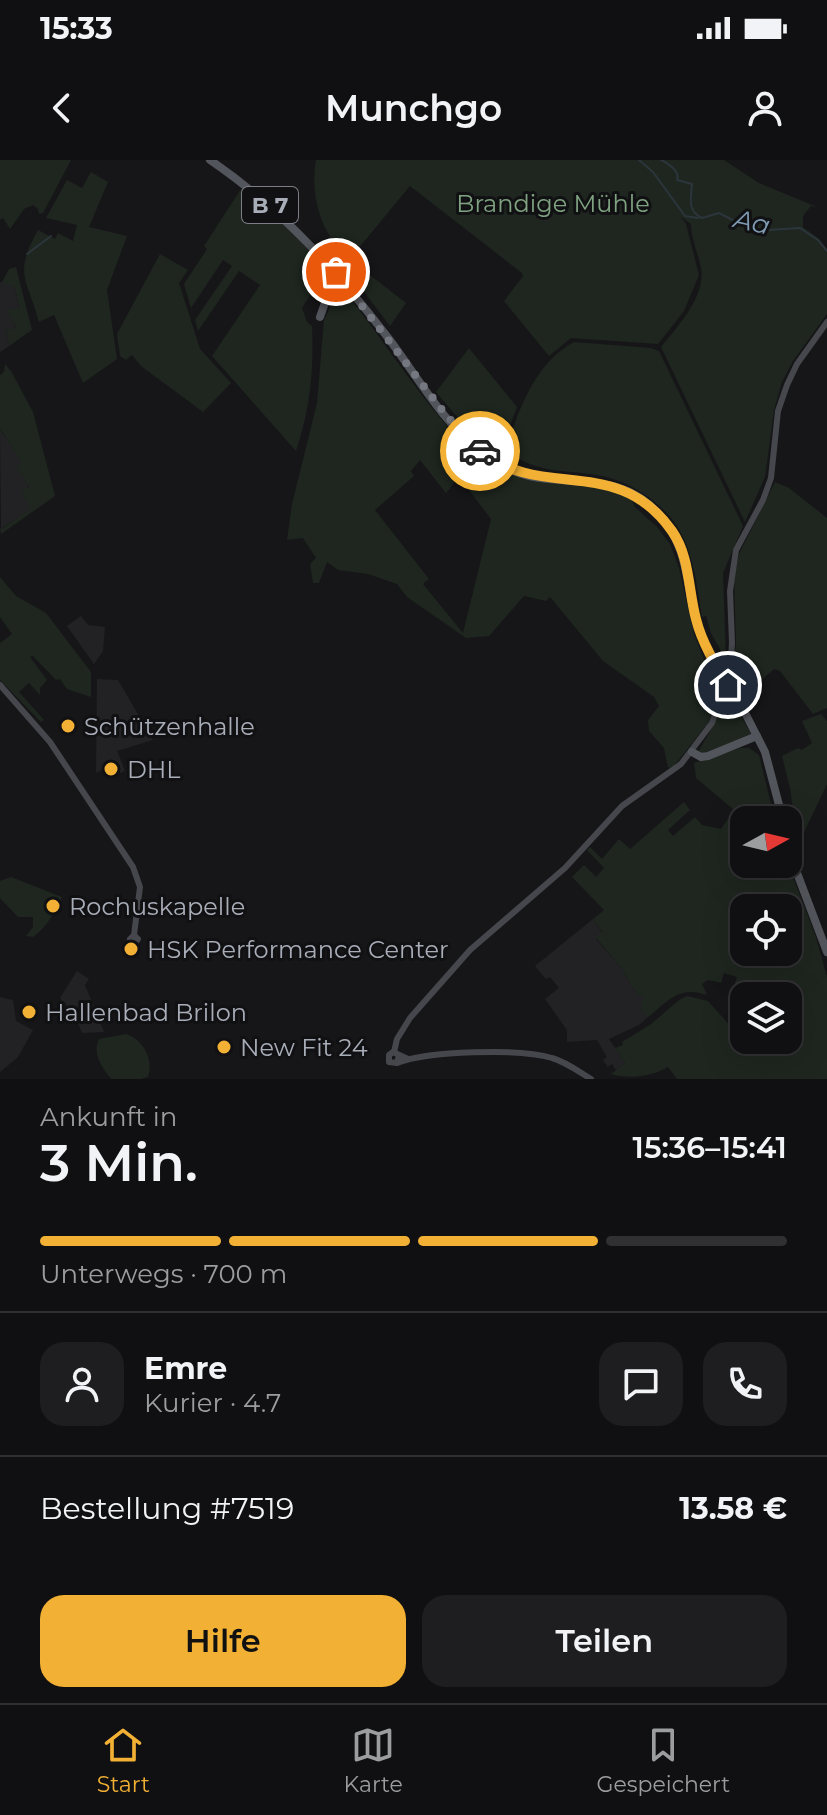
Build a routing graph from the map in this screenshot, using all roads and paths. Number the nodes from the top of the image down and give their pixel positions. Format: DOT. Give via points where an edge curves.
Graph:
graph roads {
  1 [pos="210,160"];
  2 [pos="344,280"];
  3 [pos="320,317"];
  4 [pos="827,322"];
  5 [pos="0,685"];
  6 [pos="757,736"];
  7 [pos="692,752"];
  8 [pos="780,806"];
  9 [pos="799,878"];
  10 [pos="134,935"];
  11 [pos="827,952"];
  12 [pos="591,1079"];
  1 -- 2 [label="main road, B 7" via="278,212"];
  2 -- 3 [label="main road" via="326,300"];
  2 -- 6 [label="main road, B 7, bridge" via="471,444 499,464 532,476 610,484 650,505 679,543 696,619 715,665"];
  4 -- 7 [label="street" via="797,364 778,411 771,478 736,550 731,572 731,658 725,691"];
  5 -- 10 [label="street" via="63,761 133,867 140,892"];
  6 -- 7 [label="main road" via="708,756"];
  6 -- 8 [label="main road, B 7"];
  7 -- 12 [label="street" via="622,806 565,868 479,941 399,1035 396,1057 526,1053 568,1064"];
  9 -- 11 [label="main road"];
}
